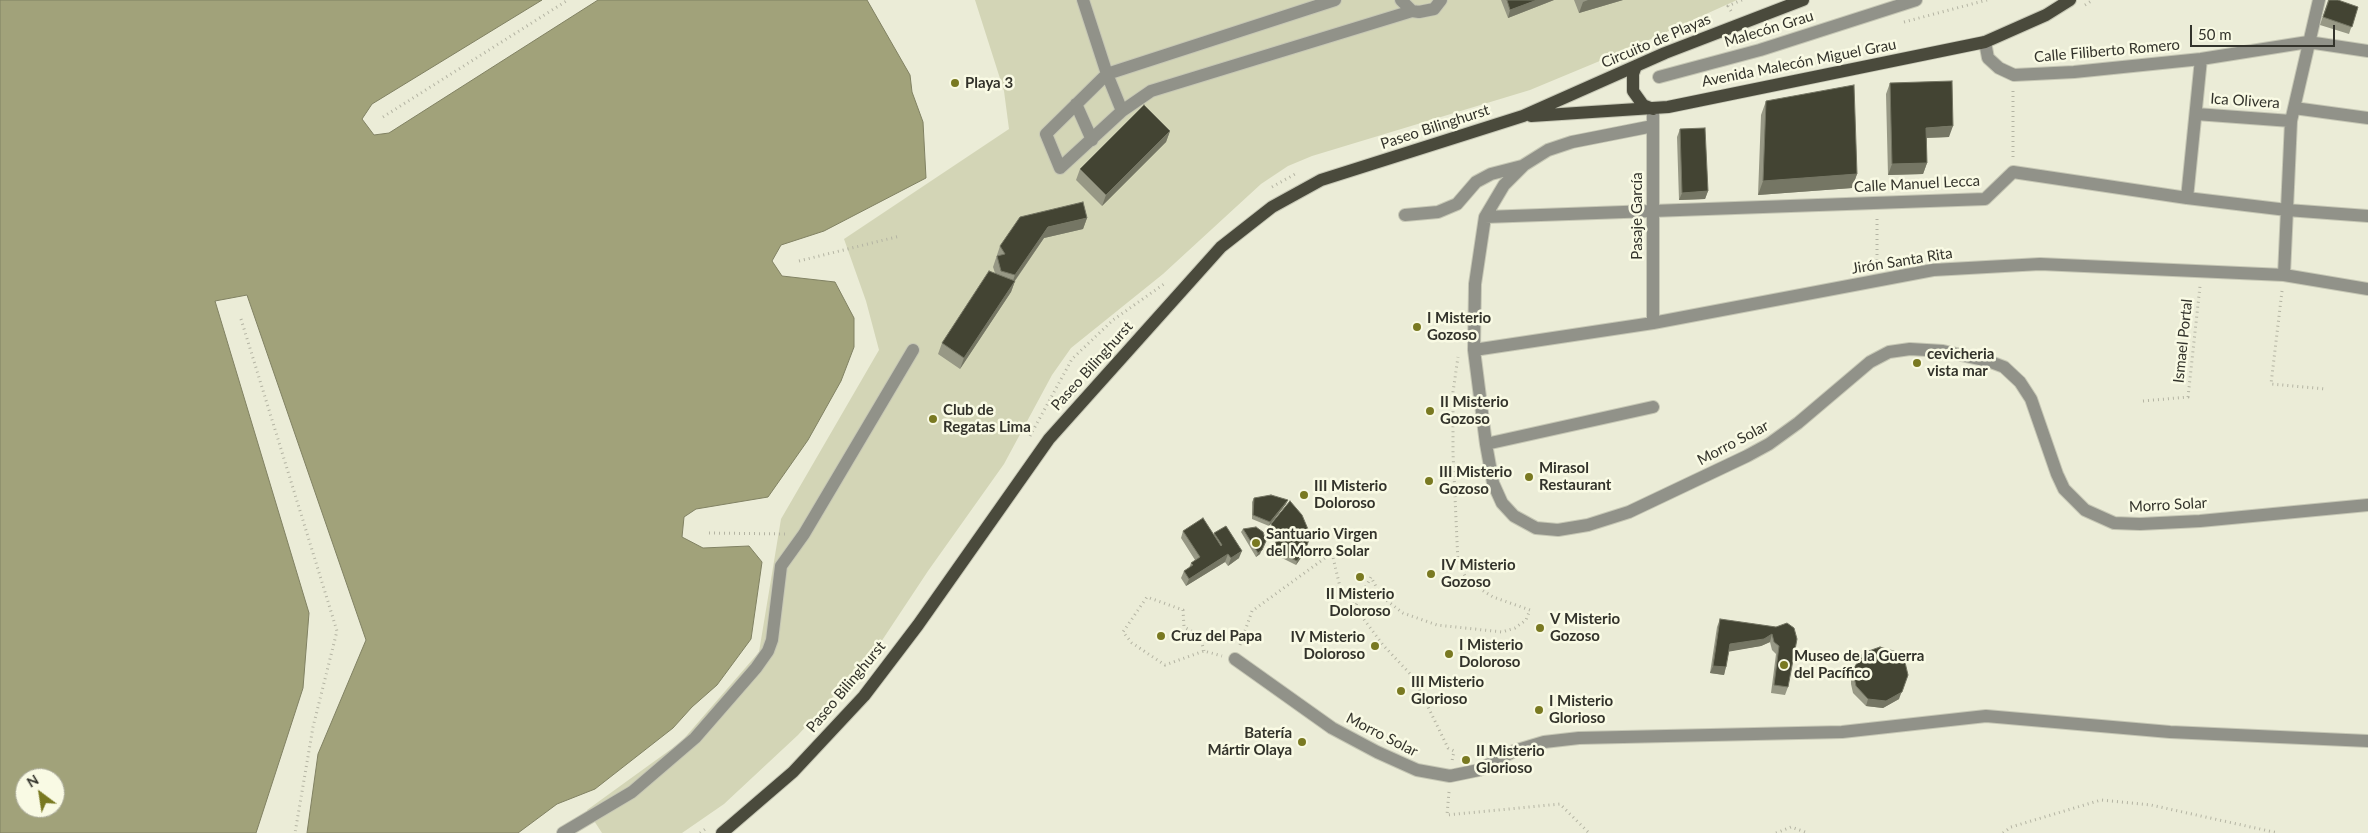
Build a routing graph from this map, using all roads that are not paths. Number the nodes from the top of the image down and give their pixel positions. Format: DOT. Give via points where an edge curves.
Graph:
graph roads {
  1 [pos="1083,0"];
  2 [pos="1335,0"];
  3 [pos="1401,0"];
  4 [pos="1441,0"];
  5 [pos="1803,0"];
  6 [pos="1916,0"];
  7 [pos="2070,0"];
  8 [pos="2319,0"];
  9 [pos="1412,10"];
  10 [pos="1985,42"];
  11 [pos="2308,42"];
  12 [pos="2368,51"];
  13 [pos="2202,59"];
  14 [pos="1636,66"];
  15 [pos="1107,74"];
  16 [pos="1659,77"];
  17 [pos="1076,104"];
  18 [pos="1653,109"];
  19 [pos="1122,111"];
  20 [pos="2196,114"];
  21 [pos="2292,114"];
  22 [pos="1523,116"];
  23 [pos="2368,118"];
  24 [pos="1653,126"];
  25 [pos="1092,140"];
  26 [pos="1524,165"];
  27 [pos="2187,198"];
  28 [pos="1653,210"];
  29 [pos="2287,210"];
  30 [pos="1405,215"];
  31 [pos="2368,216"];
  32 [pos="1485,217"];
  33 [pos="2284,275"];
  34 [pos="2368,289"];
  35 [pos="1653,323"];
  36 [pos="913,350"];
  37 [pos="1474,350"];
  38 [pos="1653,407"];
  39 [pos="1486,444"];
  40 [pos="2368,505"];
  41 [pos="1235,659"];
  42 [pos="2368,742"];
  43 [pos="563,833"];
  44 [pos="722,833"];
  1 -- 15 [label="street"];
  2 -- 15 [label="street"];
  3 -- 9 [label="street"];
  4 -- 9 [label="street" via="1427,12"];
  5 -- 14 [label="main road, Circuito de Playas"];
  6 -- 16 [label="street, Malecón Grau" via="1760,50"];
  7 -- 10 [label="main road, Avenida Malecón Miguel Grau" via="2046,15"];
  8 -- 11 [label="street"];
  9 -- 19 [label="street" via="1151,91"];
  10 -- 13 [label="street, Calle Filiberto Romero" via="1988,58 2014,75"];
  10 -- 18 [label="main road, Avenida Malecón Miguel Grau"];
  11 -- 12 [label="street, Calle Filiberto Romero"];
  11 -- 13 [label="street, Calle Filiberto Romero"];
  11 -- 21 [label="street"];
  13 -- 20 [label="street"];
  14 -- 18 [label="main road" via="1633,91 1643,105"];
  14 -- 22 [label="main road, Circuito de Playas"];
  15 -- 17 [label="street"];
  15 -- 19 [label="street"];
  17 -- 25 [label="street"];
  17 -- 25 [label="street" via="1046,134 1060,168"];
  18 -- 22 [label="main road, Avenida Malecón Miguel Grau"];
  18 -- 24 [label="street, Pasaje García"];
  19 -- 25 [label="street"];
  20 -- 21 [label="street, Ica Olivera"];
  20 -- 27 [label="street"];
  21 -- 23 [label="street, Ica Olivera"];
  21 -- 29 [label="street"];
  22 -- 44 [label="main road, Paseo Bilinghurst" via="1321,180 1272,207 1221,247 1049,439 918,626 864,696 793,772"];
  24 -- 26 [label="street, Morro Solar" via="1572,142 1548,150"];
  24 -- 28 [label="street, Pasaje García"];
  26 -- 30 [label="street" via="1476,182 1456,204 1438,212"];
  26 -- 32 [label="street, Morro Solar" via="1504,186"];
  27 -- 28 [label="street, Calle Manuel Lecca" via="2012,172 1985,198"];
  27 -- 29 [label="street"];
  28 -- 32 [label="street, Calle Manuel Lecca"];
  28 -- 35 [label="street, Pasaje García"];
  29 -- 31 [label="street"];
  29 -- 33 [label="street"];
  32 -- 37 [label="street, Morro Solar" via="1475,284"];
  33 -- 34 [label="street, Jirón Santa Rita"];
  33 -- 35 [label="street, Jirón Santa Rita" via="2040,264 1933,270"];
  35 -- 37 [label="street, Jirón Santa Rita"];
  36 -- 43 [label="street" via="782,566 772,640 756,668 695,738 632,792"];
  37 -- 39 [label="street, Morro Solar"];
  38 -- 39 [label="street"];
  39 -- 40 [label="street, Morro Solar" via="1493,483 1502,503 1514,516 1536,528 1558,530 1588,525 1629,512 1748,456 1798,423 1870,362 1889,352 1910,349 1943,352 2004,367 2020,382 2031,399 2064,489 2085,510 2114,523 2192,521"];
  41 -- 42 [label="street, Morro Solar" via="1332,728 1417,770 1450,776 1479,770 1514,751 1544,742 1579,738 1842,732 1986,716 2170,732"];
}
